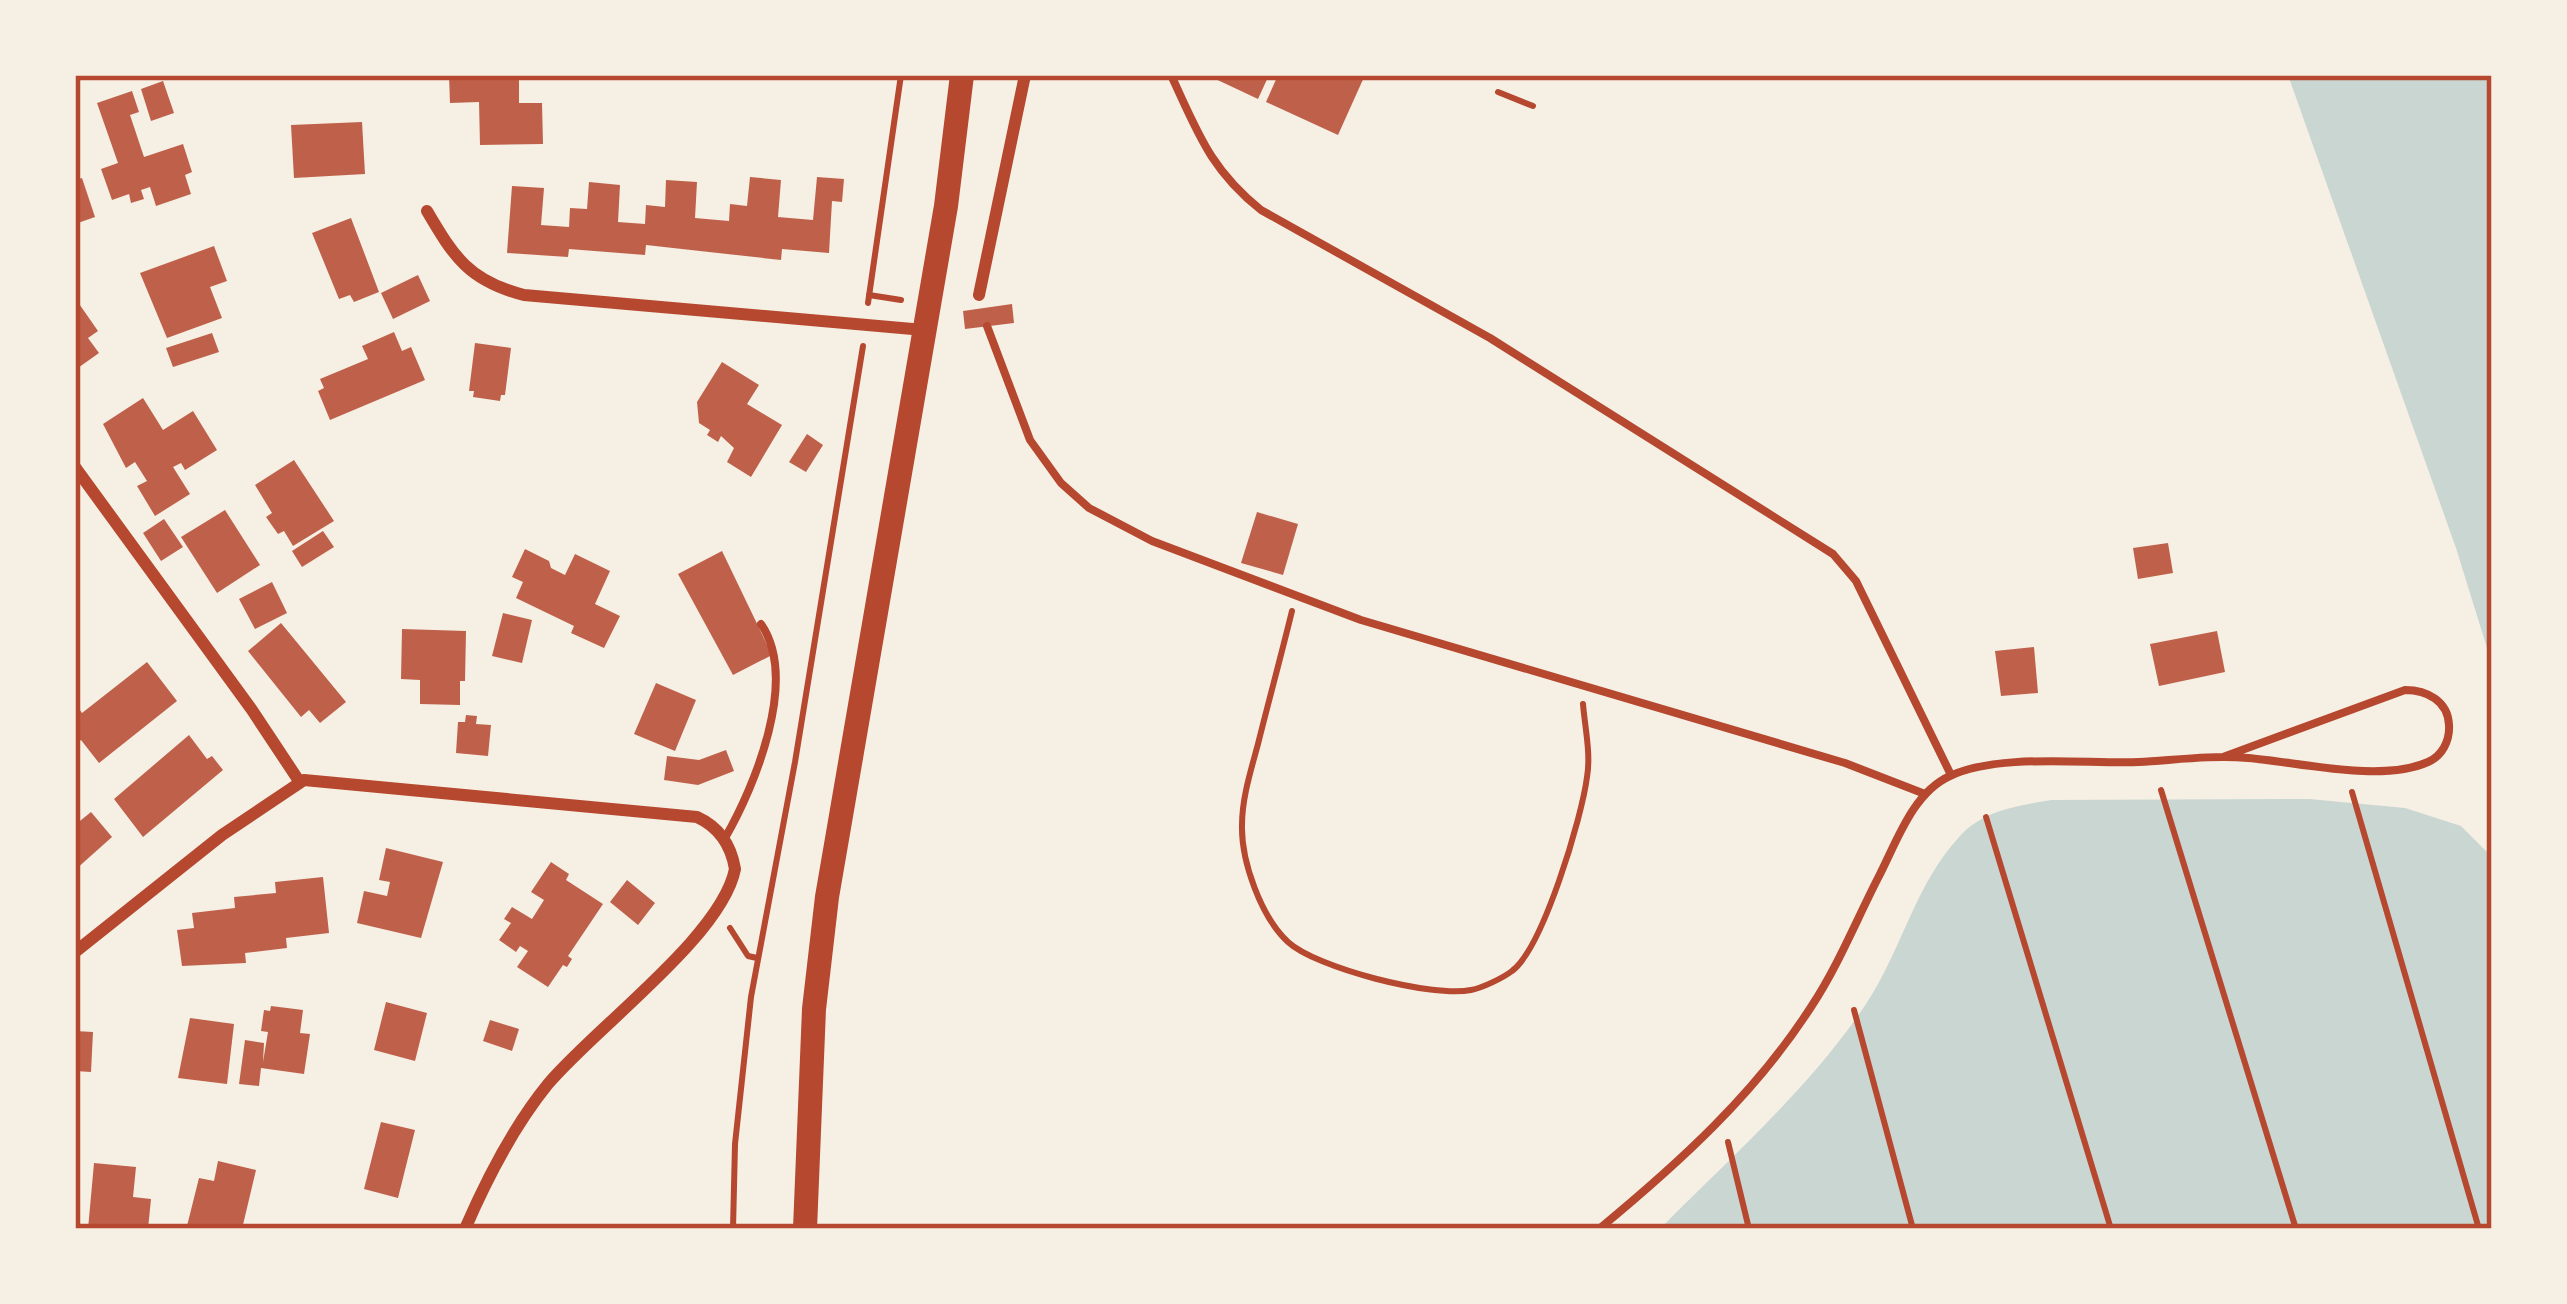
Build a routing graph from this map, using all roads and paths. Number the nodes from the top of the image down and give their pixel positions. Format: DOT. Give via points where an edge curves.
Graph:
graph roads {
  1 [pos="902,75"];
  2 [pos="962,75"];
  3 [pos="1025,75"];
  4 [pos="1172,75"];
  5 [pos="1498,92"];
  6 [pos="1533,106"];
  7 [pos="427,211"];
  8 [pos="869,295"];
  9 [pos="906,301"];
  10 [pos="980,302"];
  11 [pos="865,322"];
  12 [pos="987,326"];
  13 [pos="925,330"];
  14 [pos="75,467"];
  15 [pos="1295,598"];
  16 [pos="760,624"];
  17 [pos="1581,683"];
  18 [pos="2223,757"];
  19 [pos="1951,775"];
  20 [pos="299,781"];
  21 [pos="2161,790"];
  22 [pos="2353,792"];
  23 [pos="1925,794"];
  24 [pos="1986,817"];
  25 [pos="724,839"];
  26 [pos="718,910"];
  27 [pos="75,952"];
  28 [pos="757,958"];
  29 [pos="1854,1010"];
  30 [pos="1728,1142"];
  31 [pos="465,1229"];
  32 [pos="733,1229"];
  33 [pos="806,1229"];
  34 [pos="1599,1229"];
  35 [pos="1749,1229"];
  36 [pos="1913,1229"];
  37 [pos="2111,1229"];
  38 [pos="2296,1229"];
  39 [pos="2479,1229"];
  1 -- 8 [label="path"];
  2 -- 13 [label="highway"];
  3 -- 10 [label="street"];
  4 -- 19 [label="lane" via="1210,157 1262,210 1490,338 1833,554 1856,581"];
  5 -- 6 [label="path"];
  7 -- 11 [label="street" via="462,266 508,291"];
  8 -- 9 [label="path"];
  8 -- 11 [label="path"];
  11 -- 13 [label="street"];
  11 -- 28 [label="path"];
  12 -- 15 [label="lane" via="1030,440 1089,508"];
  13 -- 33 [label="highway" via="827,897"];
  14 -- 20 [label="street"];
  15 -- 17 [label="lane"];
  15 -- 17 [label="path" via="1250,776 1241,824 1246,856 1264,908 1287,942 1369,977 1470,991 1512,972 1533,946 1588,777"];
  16 -- 25 [label="lane" via="776,659 773,707"];
  17 -- 23 [label="lane"];
  18 -- 18 [label="lane" via="2392,769 2425,764 2449,736 2449,722 2434,697 2405,690"];
  18 -- 19 [label="lane" via="2025,763"];
  19 -- 23 [label="lane"];
  20 -- 25 [label="street" via="697,818"];
  20 -- 27 [label="street"];
  21 -- 38 [label="path"];
  22 -- 39 [label="path"];
  23 -- 34 [label="lane" via="1803,1020 1712,1130"];
  24 -- 37 [label="path"];
  25 -- 26 [label="street" via="735,869"];
  26 -- 28 [label="path"];
  26 -- 31 [label="street" via="547,1086"];
  28 -- 32 [label="path"];
  29 -- 36 [label="path"];
  30 -- 35 [label="path"];
}
